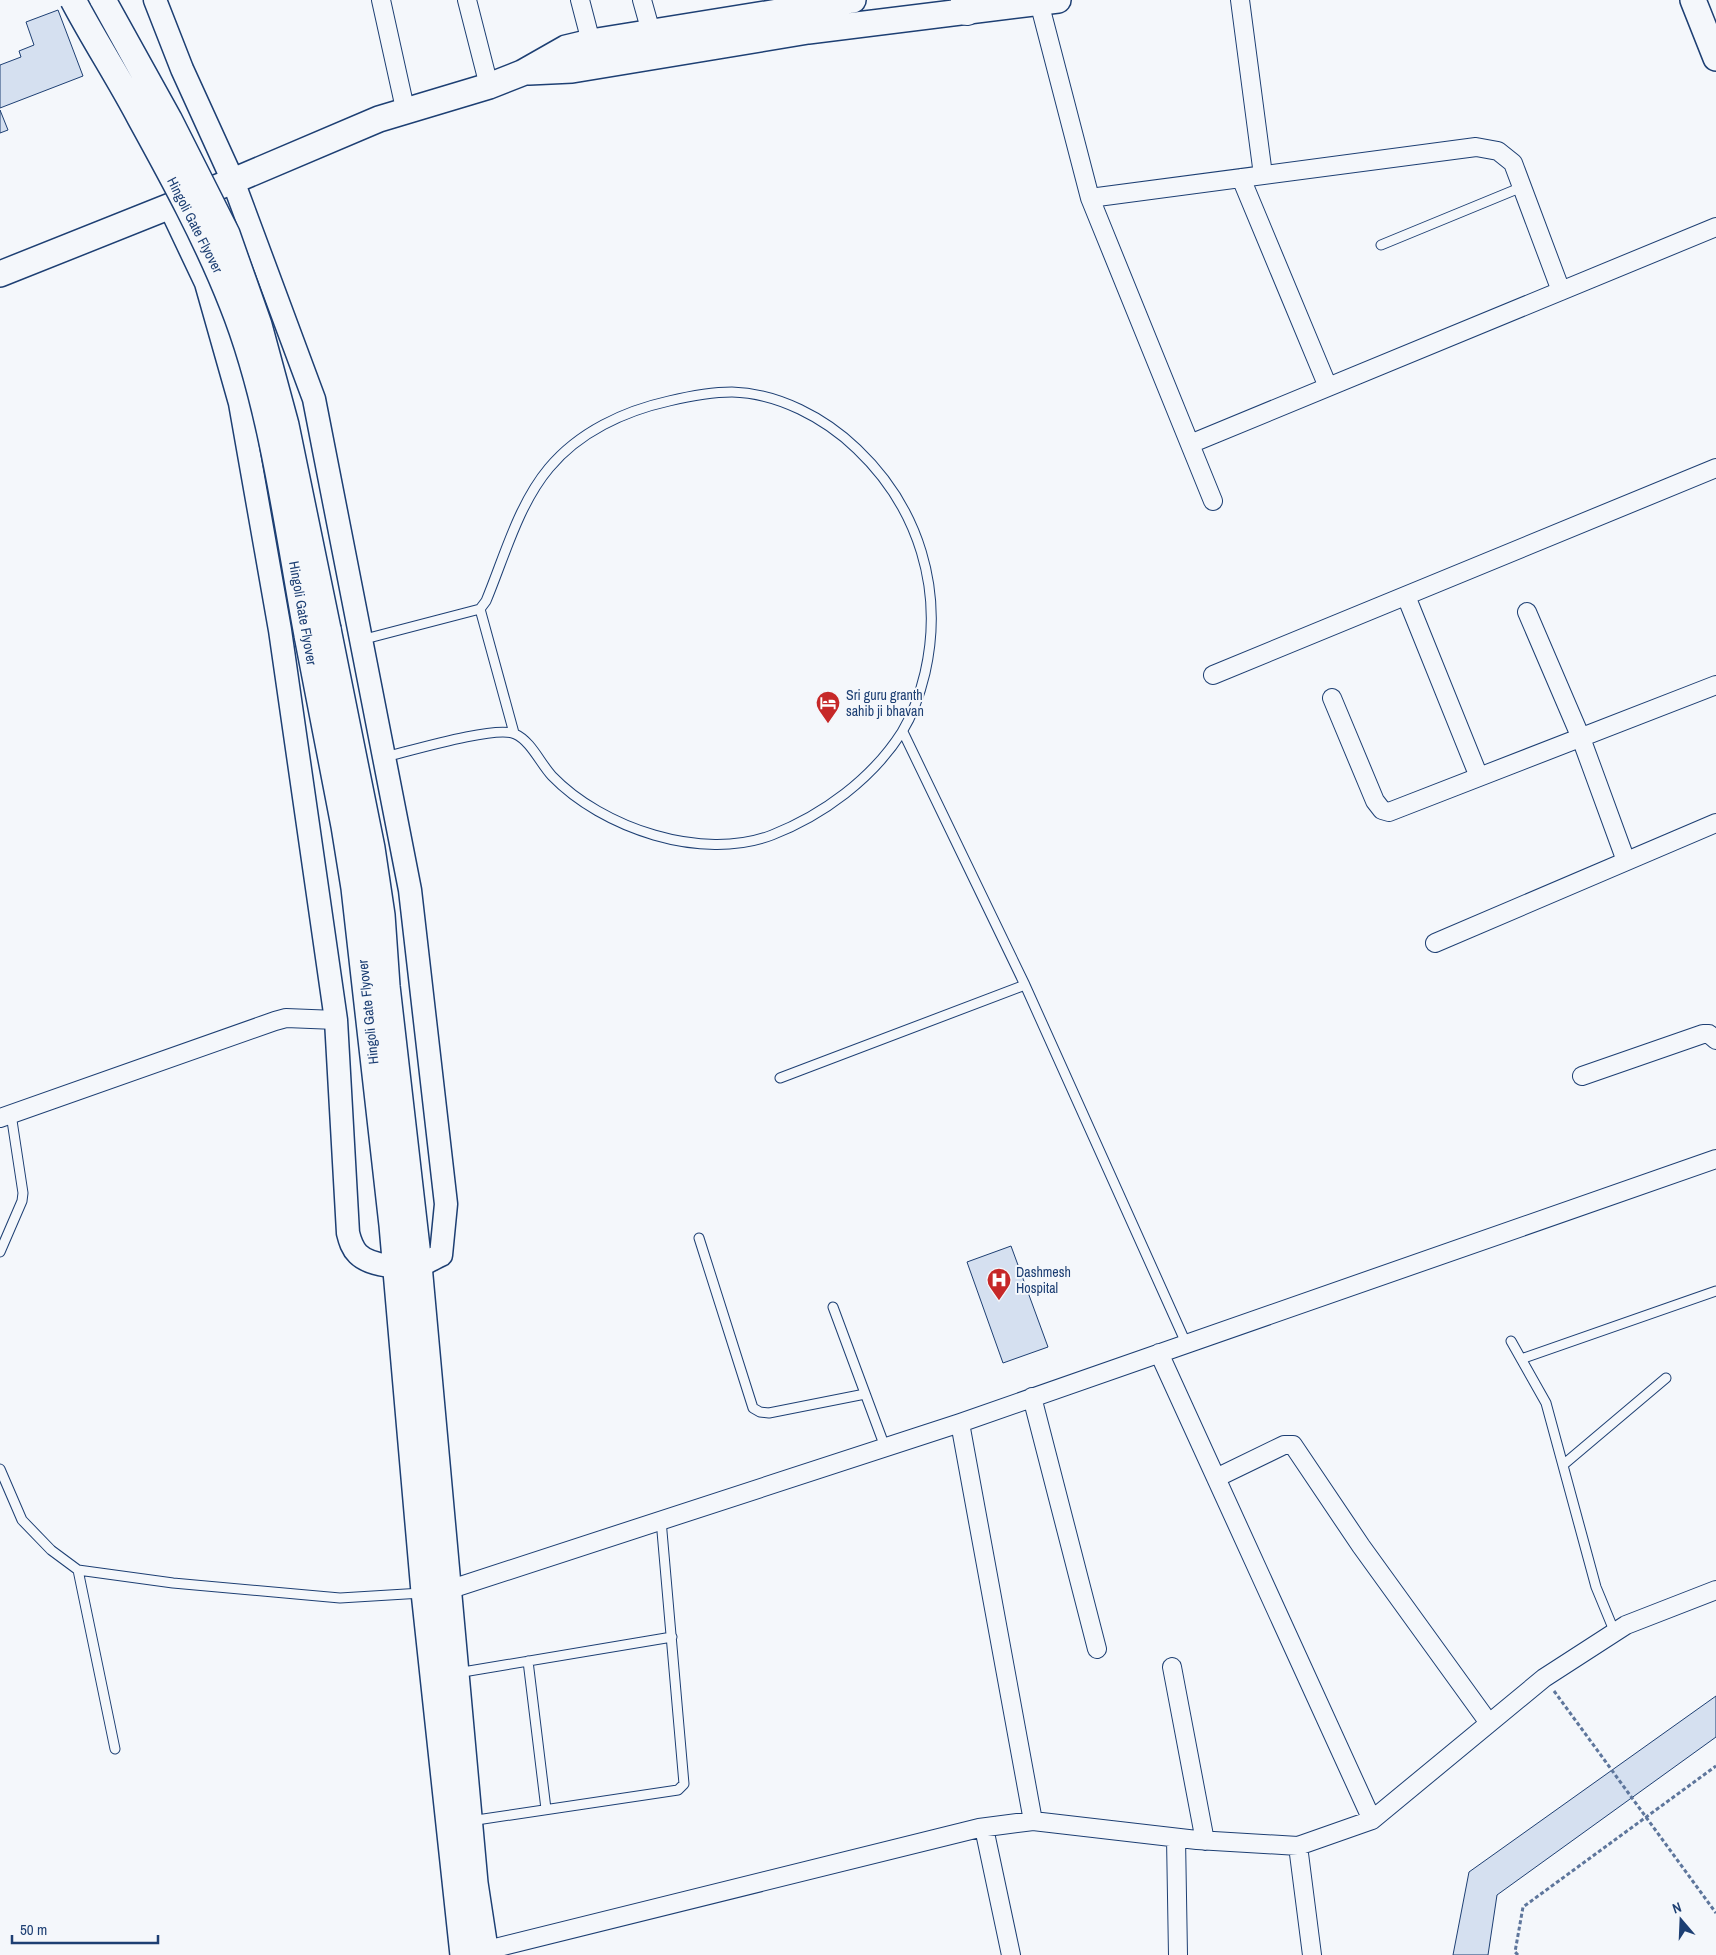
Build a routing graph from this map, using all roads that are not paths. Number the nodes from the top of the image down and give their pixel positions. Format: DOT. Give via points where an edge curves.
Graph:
graph roads {
  1 [pos="74,0"];
  2 [pos="103,0"];
  3 [pos="155,0"];
  4 [pos="381,0"];
  5 [pos="467,0"];
  6 [pos="580,0"];
  7 [pos="642,0"];
  8 [pos="853,0"];
  9 [pos="1240,0"];
  10 [pos="1693,0"];
  11 [pos="1049,1"];
  12 [pos="966,6"];
  13 [pos="651,32"];
  14 [pos="591,42"];
  15 [pos="1716,58"];
  16 [pos="522,72"];
  17 [pos="489,86"];
  18 [pos="406,113"];
  19 [pos="1263,175"];
  20 [pos="1241,178"];
  21 [pos="233,181"];
  22 [pos="1522,187"];
  23 [pos="1090,198"];
  24 [pos="170,206"];
  25 [pos="1716,227"];
  26 [pos="1381,245"];
  27 [pos="0,274"];
  28 [pos="1561,291"];
  29 [pos="1328,387"];
  30 [pos="1190,444"];
  31 [pos="1716,468"];
  32 [pos="1213,501"];
  33 [pos="1406,596"];
  34 [pos="480,608"];
  35 [pos="1527,612"];
  36 [pos="317,632"];
  37 [pos="361,640"];
  38 [pos="1213,675"];
  39 [pos="1716,685"];
  40 [pos="1332,698"];
  41 [pos="903,732"];
  42 [pos="514,733"];
  43 [pos="1581,738"];
  44 [pos="384,757"];
  45 [pos="1479,777"];
  46 [pos="1716,823"];
  47 [pos="1626,861"];
  48 [pos="1435,943"];
  49 [pos="1025,985"];
  50 [pos="336,1020"];
  51 [pos="1716,1040"];
  52 [pos="1582,1076"];
  53 [pos="780,1078"];
  54 [pos="6,1116"];
  55 [pos="1716,1159"];
  56 [pos="699,1238"];
  57 [pos="0,1252"];
  58 [pos="419,1265"];
  59 [pos="394,1266"];
  60 [pos="1716,1291"];
  61 [pos="833,1307"];
  62 [pos="1511,1340"];
  63 [pos="1186,1344"];
  64 [pos="1159,1353"];
  65 [pos="1521,1359"];
  66 [pos="1666,1378"];
  67 [pos="865,1394"];
  68 [pos="1032,1397"];
  69 [pos="960,1422"];
  70 [pos="885,1447"];
  71 [pos="1563,1466"];
  72 [pos="0,1469"];
  73 [pos="1216,1478"];
  74 [pos="661,1520"];
  75 [pos="78,1570"];
  76 [pos="448,1590"];
  77 [pos="1716,1590"];
  78 [pos="424,1592"];
  79 [pos="1615,1633"];
  80 [pos="672,1637"];
  81 [pos="1097,1649"];
  82 [pos="528,1661"];
  83 [pos="1172,1667"];
  84 [pos="456,1673"];
  85 [pos="1490,1723"];
  86 [pos="115,1749"];
  87 [pos="546,1810"];
  88 [pos="1372,1820"];
  89 [pos="469,1821"];
  90 [pos="1033,1821"];
  91 [pos="984,1828"];
  92 [pos="1176,1838"];
  93 [pos="1205,1841"];
  94 [pos="1298,1846"];
  95 [pos="476,1954"];
  96 [pos="1011,1955"];
  97 [pos="1178,1955"];
  98 [pos="1312,1955"];
  1 -- 36 [label="main road, Hingoli Gate Flyover, bridge" via="140,118 213,260 233,307 255,375"];
  2 -- 36 [label="main road, Hingoli Gate Flyover, bridge" via="169,119 227,234 260,325 286,425"];
  3 -- 21 [label="street" via="182,69"];
  4 -- 18 [label="street"];
  5 -- 17 [label="street"];
  6 -- 14 [label="street"];
  7 -- 13 [label="street"];
  8 -- 13 [label="main road"];
  9 -- 19 [label="street"];
  10 -- 15 [label="main road"];
  11 -- 12 [label="main road"];
  11 -- 23 [label="street"];
  12 -- 16 [label="main road" via="572,70"];
  13 -- 14 [label="main road"];
  14 -- 16 [label="main road" via="566,48"];
  16 -- 17 [label="main road"];
  17 -- 18 [label="main road"];
  18 -- 21 [label="main road" via="379,119"];
  19 -- 20 [label="street"];
  19 -- 22 [label="street" via="1476,147 1498,151 1513,163"];
  20 -- 23 [label="street"];
  20 -- 29 [label="street"];
  21 -- 24 [label="main road"];
  21 -- 37 [label="street" via="314,399"];
  22 -- 26 [label="lane"];
  22 -- 28 [label="street"];
  23 -- 30 [label="street"];
  24 -- 27 [label="main road"];
  24 -- 50 [label="street" via="206,283 240,403 280,630"];
  25 -- 28 [label="street"];
  28 -- 29 [label="street"];
  29 -- 30 [label="street"];
  30 -- 32 [label="street"];
  31 -- 33 [label="street"];
  33 -- 38 [label="street"];
  33 -- 45 [label="street"];
  34 -- 37 [label="lane"];
  34 -- 41 [label="lane" via="486,601 525,506 548,469 582,436 619,416 700,394 735,392 773,398 844,436 874,465 898,500 919,542 932,594 931,646 920,695"];
  34 -- 42 [label="lane"];
  35 -- 43 [label="street"];
  36 -- 58 [label="main road, Hingoli Gate Flyover" via="372,848"];
  36 -- 59 [label="main road, Hingoli Gate Flyover" via="354,888"];
  37 -- 44 [label="street"];
  39 -- 43 [label="street"];
  40 -- 45 [label="street" via="1375,801 1382,810 1389,812"];
  41 -- 42 [label="lane" via="869,774 842,796 804,820 769,836 728,844 686,841 637,831 588,807 552,776 524,740"];
  41 -- 49 [label="lane"];
  42 -- 44 [label="lane" via="492,732"];
  43 -- 45 [label="street"];
  43 -- 47 [label="street"];
  44 -- 58 [label="street" via="412,905 446,1204 441,1255"];
  46 -- 47 [label="street"];
  47 -- 48 [label="street"];
  49 -- 53 [label="lane"];
  49 -- 63 [label="lane"];
  50 -- 54 [label="street" via="275,1020"];
  50 -- 59 [label="street" via="348,1233 359,1255"];
  51 -- 52 [label="street" via="1709,1034 1703,1034"];
  54 -- 57 [label="lane" via="23,1193"];
  55 -- 63 [label="street"];
  56 -- 67 [label="lane" via="753,1408 769,1413"];
  58 -- 59 [label="street"];
  58 -- 76 [label="main road, Hingoli Gate Flyover"];
  59 -- 78 [label="main road, Hingoli Gate Flyover"];
  60 -- 65 [label="lane"];
  61 -- 67 [label="lane"];
  62 -- 65 [label="lane"];
  63 -- 64 [label="street"];
  64 -- 68 [label="street"];
  64 -- 73 [label="street"];
  65 -- 71 [label="lane" via="1546,1403"];
  66 -- 71 [label="lane"];
  67 -- 70 [label="lane"];
  68 -- 69 [label="street"];
  68 -- 81 [label="street"];
  69 -- 70 [label="street"];
  69 -- 90 [label="street"];
  70 -- 74 [label="street"];
  71 -- 79 [label="lane" via="1596,1587"];
  72 -- 75 [label="lane" via="22,1520 51,1550"];
  73 -- 85 [label="street" via="1284,1445 1293,1445 1361,1546"];
  73 -- 88 [label="street"];
  74 -- 76 [label="street"];
  74 -- 80 [label="lane"];
  75 -- 78 [label="lane" via="173,1583 340,1598"];
  75 -- 86 [label="lane"];
  76 -- 78 [label="street"];
  76 -- 84 [label="main road, Hingoli Gate Flyover"];
  77 -- 79 [label="street" via="1626,1625"];
  78 -- 95 [label="main road, Hingoli Gate Flyover"];
  79 -- 85 [label="street" via="1544,1678"];
  80 -- 82 [label="lane"];
  80 -- 87 [label="lane" via="684,1784 678,1790"];
  82 -- 84 [label="lane"];
  82 -- 87 [label="lane"];
  83 -- 93 [label="street"];
  84 -- 89 [label="main road, Hingoli Gate Flyover"];
  85 -- 88 [label="street"];
  87 -- 89 [label="lane"];
  88 -- 94 [label="street"];
  89 -- 95 [label="main road, Hingoli Gate Flyover" via="475,1883"];
  90 -- 91 [label="street"];
  90 -- 92 [label="street"];
  91 -- 95 [label="street"];
  91 -- 96 [label="street"];
  92 -- 93 [label="street"];
  92 -- 97 [label="street"];
  93 -- 94 [label="street"];
  94 -- 98 [label="street"];
}
